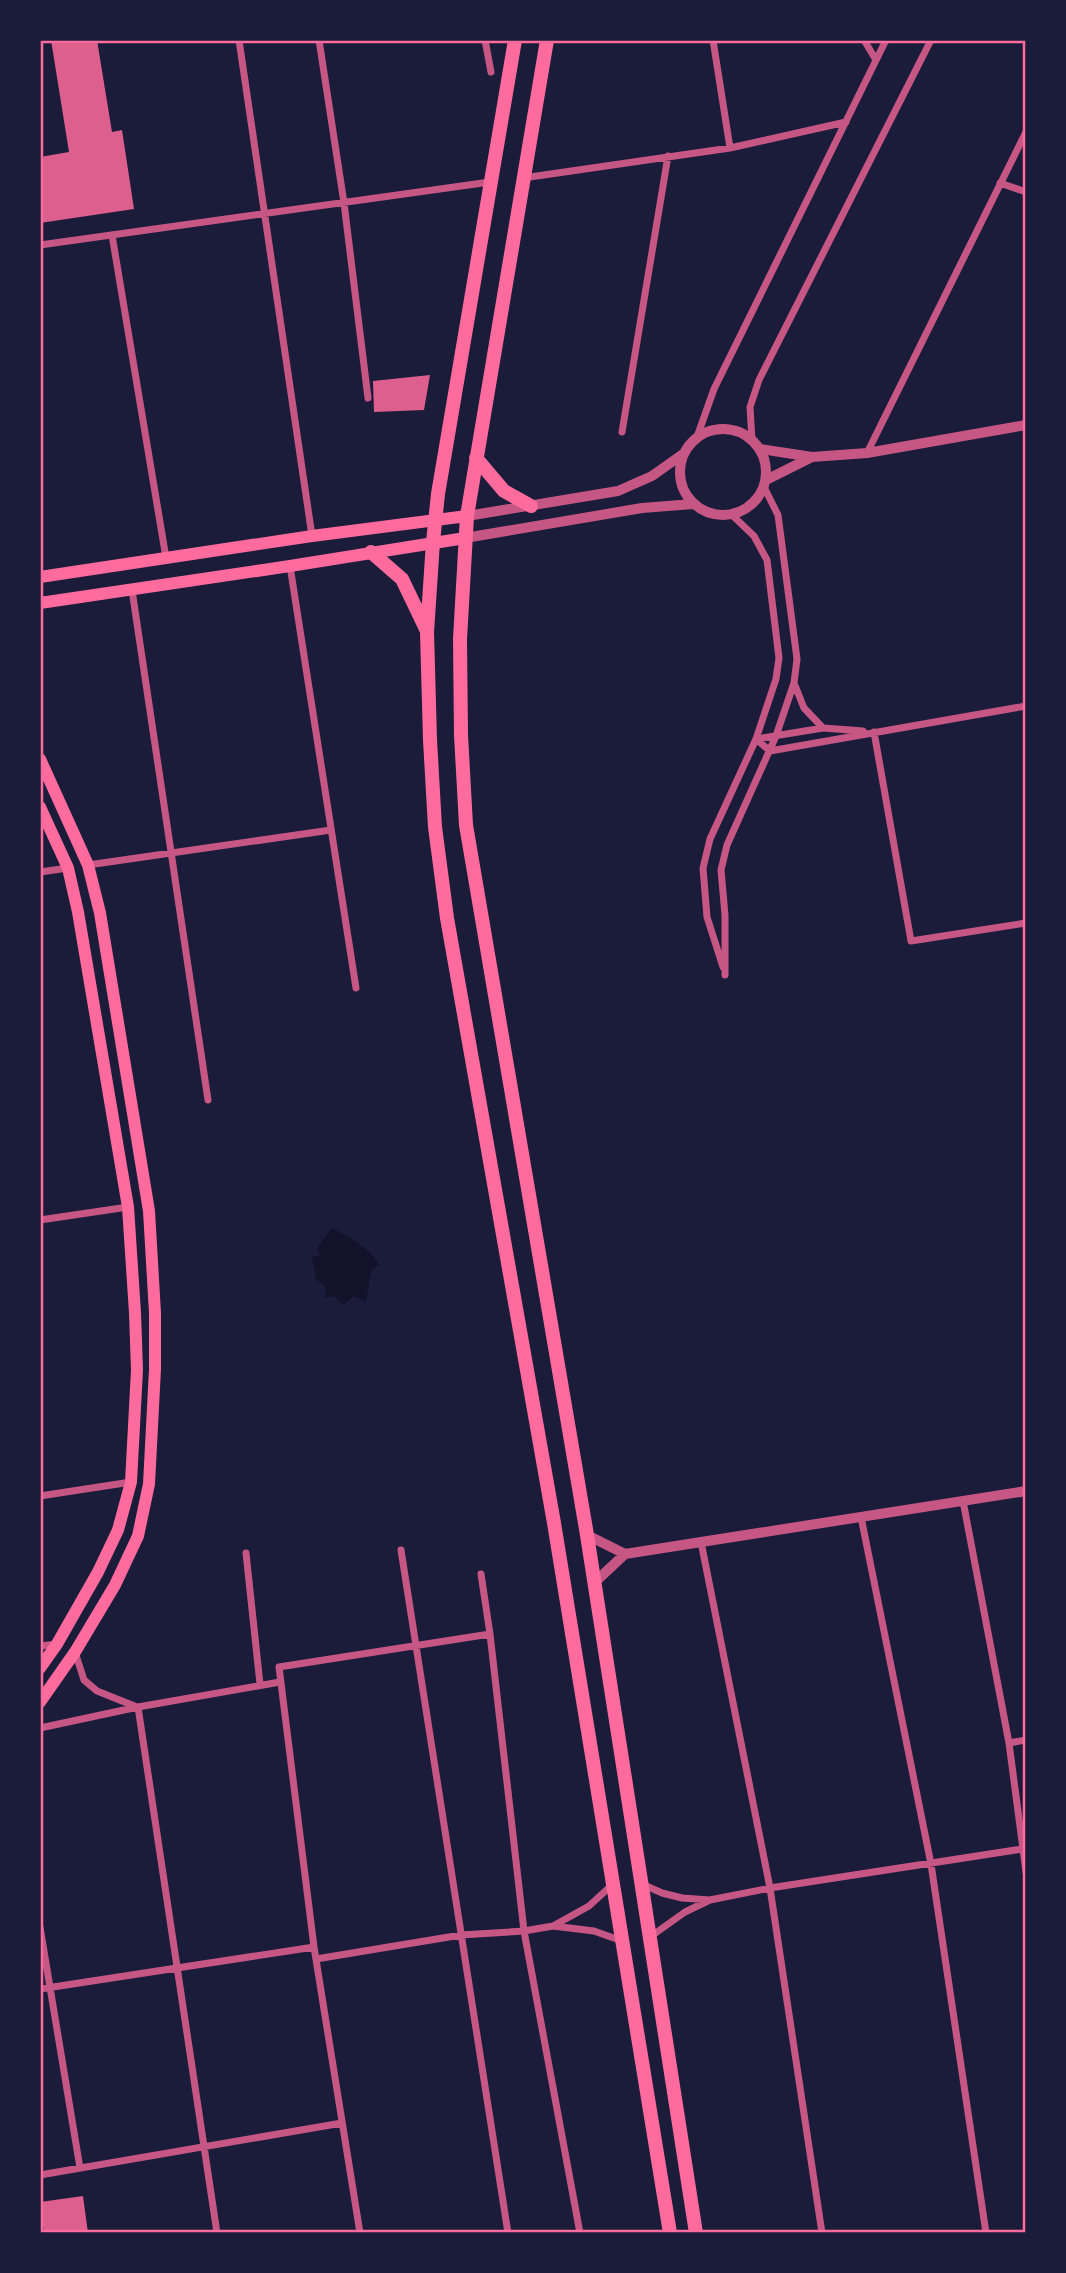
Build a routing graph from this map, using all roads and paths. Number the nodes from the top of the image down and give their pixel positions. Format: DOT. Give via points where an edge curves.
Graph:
graph roads {
  1 [pos="239,40"];
  2 [pos="319,40"];
  3 [pos="485,40"];
  4 [pos="514,40"];
  5 [pos="547,40"];
  6 [pos="713,40"];
  7 [pos="864,40"];
  8 [pos="886,40"];
  9 [pos="931,40"];
  10 [pos="876,60"];
  11 [pos="491,72"];
  12 [pos="846,122"];
  13 [pos="1026,132"];
  14 [pos="730,148"];
  15 [pos="668,156"];
  16 [pos="523,178"];
  17 [pos="490,182"];
  18 [pos="1000,183"];
  19 [pos="1026,192"];
  20 [pos="344,203"];
  21 [pos="264,214"];
  22 [pos="112,235"];
  23 [pos="40,245"];
  24 [pos="368,398"];
  25 [pos="1026,425"];
  26 [pos="622,432"];
  27 [pos="697,437"];
  28 [pos="756,444"];
  29 [pos="867,453"];
  30 [pos="683,454"];
  31 [pos="812,457"];
  32 [pos="476,458"];
  33 [pos="765,484"];
  34 [pos="693,504"];
  35 [pos="531,506"];
  36 [pos="732,515"];
  37 [pos="467,516"];
  38 [pos="435,521"];
  39 [pos="312,536"];
  40 [pos="465,538"];
  41 [pos="433,542"];
  42 [pos="371,552"];
  43 [pos="166,558"];
  44 [pos="290,566"];
  45 [pos="40,577"];
  46 [pos="132,590"];
  47 [pos="40,603"];
  48 [pos="427,632"];
  49 [pos="794,683"];
  50 [pos="1025,708"];
  51 [pos="823,728"];
  52 [pos="874,732"];
  53 [pos="776,736"];
  54 [pos="755,739"];
  55 [pos="770,751"];
  56 [pos="40,759"];
  57 [pos="40,807"];
  58 [pos="331,830"];
  59 [pos="170,853"];
  60 [pos="88,865"];
  61 [pos="68,868"];
  62 [pos="40,872"];
  63 [pos="1026,923"];
  64 [pos="356,988"];
  65 [pos="208,1100"];
  66 [pos="128,1207"];
  67 [pos="40,1220"];
  68 [pos="131,1482"];
  69 [pos="1026,1491"];
  70 [pos="40,1496"];
  71 [pos="963,1501"];
  72 [pos="861,1517"];
  73 [pos="587,1535"];
  74 [pos="701,1542"];
  75 [pos="401,1550"];
  76 [pos="246,1553"];
  77 [pos="625,1554"];
  78 [pos="481,1574"];
  79 [pos="594,1583"];
  80 [pos="491,1634"];
  81 [pos="57,1644"];
  82 [pos="40,1646"];
  83 [pos="416,1646"];
  84 [pos="75,1652"];
  85 [pos="40,1668"];
  86 [pos="280,1682"];
  87 [pos="260,1684"];
  88 [pos="40,1702"];
  89 [pos="138,1707"];
  90 [pos="40,1728"];
  91 [pos="1026,1740"];
  92 [pos="1009,1743"];
  93 [pos="1022,1849"];
  94 [pos="931,1864"];
  95 [pos="1026,1872"];
  96 [pos="612,1884"];
  97 [pos="642,1884"];
  98 [pos="770,1888"];
  99 [pos="710,1900"];
  100 [pos="552,1926"];
  101 [pos="40,1927"];
  102 [pos="524,1931"];
  103 [pos="461,1935"];
  104 [pos="650,1937"];
  105 [pos="622,1941"];
  106 [pos="314,1947"];
  107 [pos="316,1959"];
  108 [pos="177,1968"];
  109 [pos="50,1987"];
  110 [pos="40,1989"];
  111 [pos="342,2123"];
  112 [pos="204,2147"];
  113 [pos="80,2168"];
  114 [pos="40,2175"];
  115 [pos="217,2233"];
  116 [pos="360,2233"];
  117 [pos="508,2233"];
  118 [pos="580,2233"];
  119 [pos="670,2233"];
  120 [pos="696,2233"];
  121 [pos="822,2233"];
  122 [pos="986,2233"];
  1 -- 21 [label="street"];
  2 -- 20 [label="street"];
  3 -- 11 [label="street"];
  4 -- 17 [label="main road"];
  5 -- 16 [label="main road"];
  6 -- 14 [label="street"];
  7 -- 10 [label="street"];
  8 -- 10 [label="street"];
  9 -- 28 [label="street" via="759,380 750,407"];
  10 -- 12 [label="street"];
  12 -- 14 [label="street"];
  12 -- 27 [label="street" via="714,389"];
  13 -- 18 [label="street"];
  14 -- 15 [label="street"];
  15 -- 16 [label="street"];
  15 -- 26 [label="street"];
  16 -- 32 [label="main road"];
  17 -- 20 [label="street"];
  17 -- 38 [label="main road"];
  18 -- 19 [label="street"];
  18 -- 29 [label="street"];
  20 -- 21 [label="street"];
  20 -- 24 [label="street"];
  21 -- 22 [label="street"];
  21 -- 39 [label="street"];
  22 -- 23 [label="street"];
  22 -- 43 [label="street"];
  25 -- 29 [label="street"];
  27 -- 28 [label="street" via="715,429 735,430"];
  27 -- 30 [label="street"];
  28 -- 31 [label="street"];
  28 -- 33 [label="street"];
  29 -- 31 [label="street"];
  30 -- 34 [label="street" via="680,481"];
  30 -- 35 [label="street" via="652,476 618,491"];
  31 -- 33 [label="street"];
  32 -- 35 [label="main road" via="504,491"];
  32 -- 37 [label="main road"];
  33 -- 36 [label="street" via="757,500"];
  33 -- 49 [label="street" via="778,515 797,659"];
  34 -- 36 [label="street" via="711,515"];
  34 -- 40 [label="street" via="642,508"];
  35 -- 37 [label="street"];
  36 -- 54 [label="street" via="754,536 767,560 779,659"];
  37 -- 38 [label="main road"];
  37 -- 40 [label="main road"];
  38 -- 39 [label="main road"];
  38 -- 41 [label="main road"];
  39 -- 43 [label="main road"];
  40 -- 41 [label="main road"];
  40 -- 73 [label="main road" via="460,639 466,825"];
  41 -- 42 [label="main road"];
  41 -- 48 [label="main road"];
  42 -- 44 [label="main road"];
  42 -- 48 [label="main road" via="402,579"];
  43 -- 45 [label="main road"];
  44 -- 46 [label="main road"];
  44 -- 58 [label="street"];
  46 -- 47 [label="main road"];
  46 -- 59 [label="street"];
  48 -- 96 [label="main road" via="435,827 447,918 554,1523"];
  49 -- 51 [label="street" via="804,708"];
  49 -- 53 [label="street"];
  50 -- 52 [label="street"];
  51 -- 52 [label="street"];
  51 -- 53 [label="street"];
  52 -- 55 [label="street"];
  52 -- 63 [label="street" via="911,941"];
  53 -- 54 [label="street"];
  53 -- 55 [label="street"];
  54 -- 55 [label="street"];
  54 -- 55 [label="street" via="710,839 703,869 707,917 725,975 721,870 727,845"];
  56 -- 60 [label="main road"];
  57 -- 61 [label="main road"];
  58 -- 59 [label="street"];
  58 -- 64 [label="street"];
  59 -- 60 [label="street"];
  59 -- 65 [label="street"];
  60 -- 84 [label="main road" via="149,1211 155,1369 149,1484 138,1536"];
  61 -- 62 [label="street"];
  61 -- 66 [label="main road"];
  66 -- 67 [label="street"];
  66 -- 68 [label="main road" via="137,1370"];
  68 -- 70 [label="street"];
  68 -- 81 [label="main road" via="118,1530"];
  69 -- 71 [label="street"];
  71 -- 72 [label="street"];
  71 -- 92 [label="street"];
  72 -- 74 [label="street"];
  72 -- 94 [label="street"];
  73 -- 77 [label="street"];
  73 -- 79 [label="main road"];
  74 -- 77 [label="street"];
  74 -- 98 [label="street"];
  75 -- 83 [label="street"];
  76 -- 87 [label="street"];
  77 -- 79 [label="street"];
  78 -- 80 [label="street"];
  79 -- 97 [label="main road"];
  80 -- 83 [label="street"];
  80 -- 102 [label="street"];
  81 -- 82 [label="street"];
  81 -- 85 [label="main road"];
  83 -- 86 [label="street" via="279,1667"];
  83 -- 103 [label="street"];
  84 -- 88 [label="main road"];
  84 -- 89 [label="street" via="84,1680 97,1691"];
  86 -- 87 [label="street"];
  86 -- 106 [label="street"];
  87 -- 89 [label="street"];
  89 -- 90 [label="street"];
  89 -- 108 [label="street"];
  91 -- 92 [label="street"];
  92 -- 93 [label="street"];
  93 -- 94 [label="street"];
  93 -- 95 [label="street"];
  94 -- 98 [label="street"];
  94 -- 122 [label="street"];
  96 -- 100 [label="street" via="589,1906"];
  96 -- 105 [label="main road"];
  97 -- 99 [label="street" via="682,1898"];
  97 -- 104 [label="main road"];
  98 -- 99 [label="street"];
  98 -- 121 [label="street"];
  99 -- 104 [label="street"];
  100 -- 102 [label="street"];
  100 -- 105 [label="street" via="594,1931"];
  101 -- 109 [label="street"];
  102 -- 103 [label="street"];
  102 -- 118 [label="street"];
  103 -- 107 [label="street"];
  103 -- 117 [label="street"];
  104 -- 120 [label="main road"];
  105 -- 119 [label="main road"];
  106 -- 107 [label="street"];
  106 -- 108 [label="street"];
  107 -- 111 [label="street"];
  108 -- 109 [label="street"];
  108 -- 112 [label="street"];
  109 -- 110 [label="street"];
  109 -- 113 [label="street"];
  111 -- 112 [label="street"];
  111 -- 116 [label="street"];
  112 -- 113 [label="street"];
  112 -- 115 [label="street"];
  113 -- 114 [label="street"];
}
